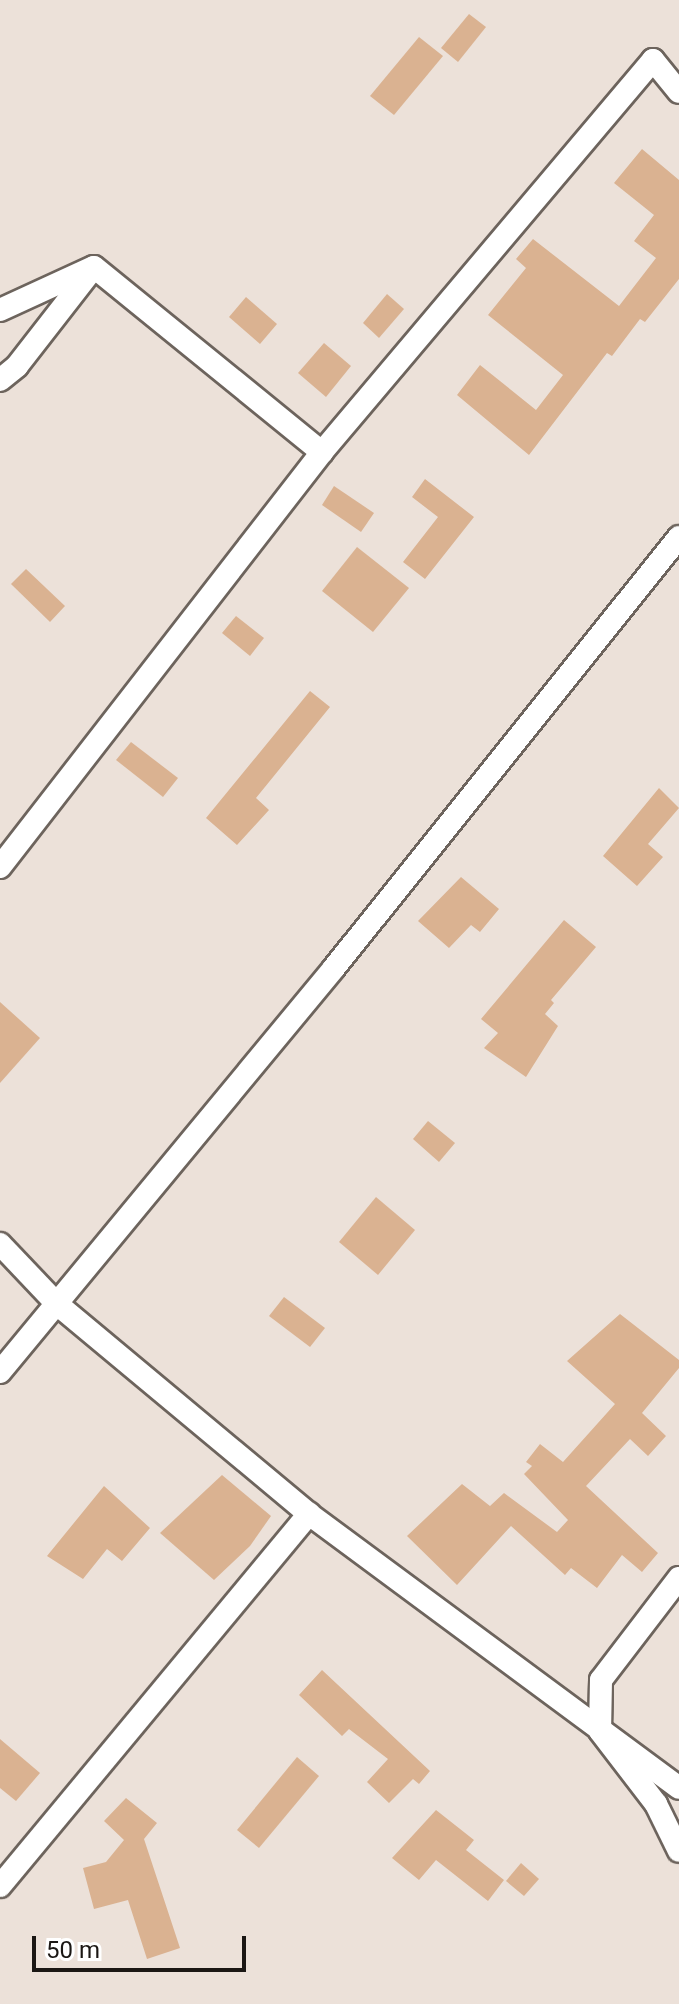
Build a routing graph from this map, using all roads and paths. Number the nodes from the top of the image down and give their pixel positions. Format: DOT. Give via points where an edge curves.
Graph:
graph roads {
  1 [pos="679,92"];
  2 [pos="94,267"];
  3 [pos="0,310"];
  4 [pos="0,380"];
  5 [pos="322,452"];
  6 [pos="679,537"];
  7 [pos="0,867"];
  8 [pos="0,1244"];
  9 [pos="57,1304"];
  10 [pos="0,1372"];
  11 [pos="309,1514"];
  12 [pos="679,1578"];
  13 [pos="600,1731"];
  14 [pos="679,1788"];
  15 [pos="679,1851"];
  16 [pos="0,1886"];
  1 -- 5 [label="street" via="653,60"];
  2 -- 3 [label="street"];
  2 -- 4 [label="street" via="17,366"];
  2 -- 5 [label="street"];
  5 -- 7 [label="street"];
  6 -- 9 [label="street"];
  8 -- 9 [label="street"];
  9 -- 10 [label="street"];
  9 -- 11 [label="street"];
  11 -- 13 [label="street"];
  11 -- 16 [label="street"];
  12 -- 13 [label="street" via="601,1680"];
  13 -- 14 [label="street"];
  13 -- 15 [label="street" via="656,1804"];
}
